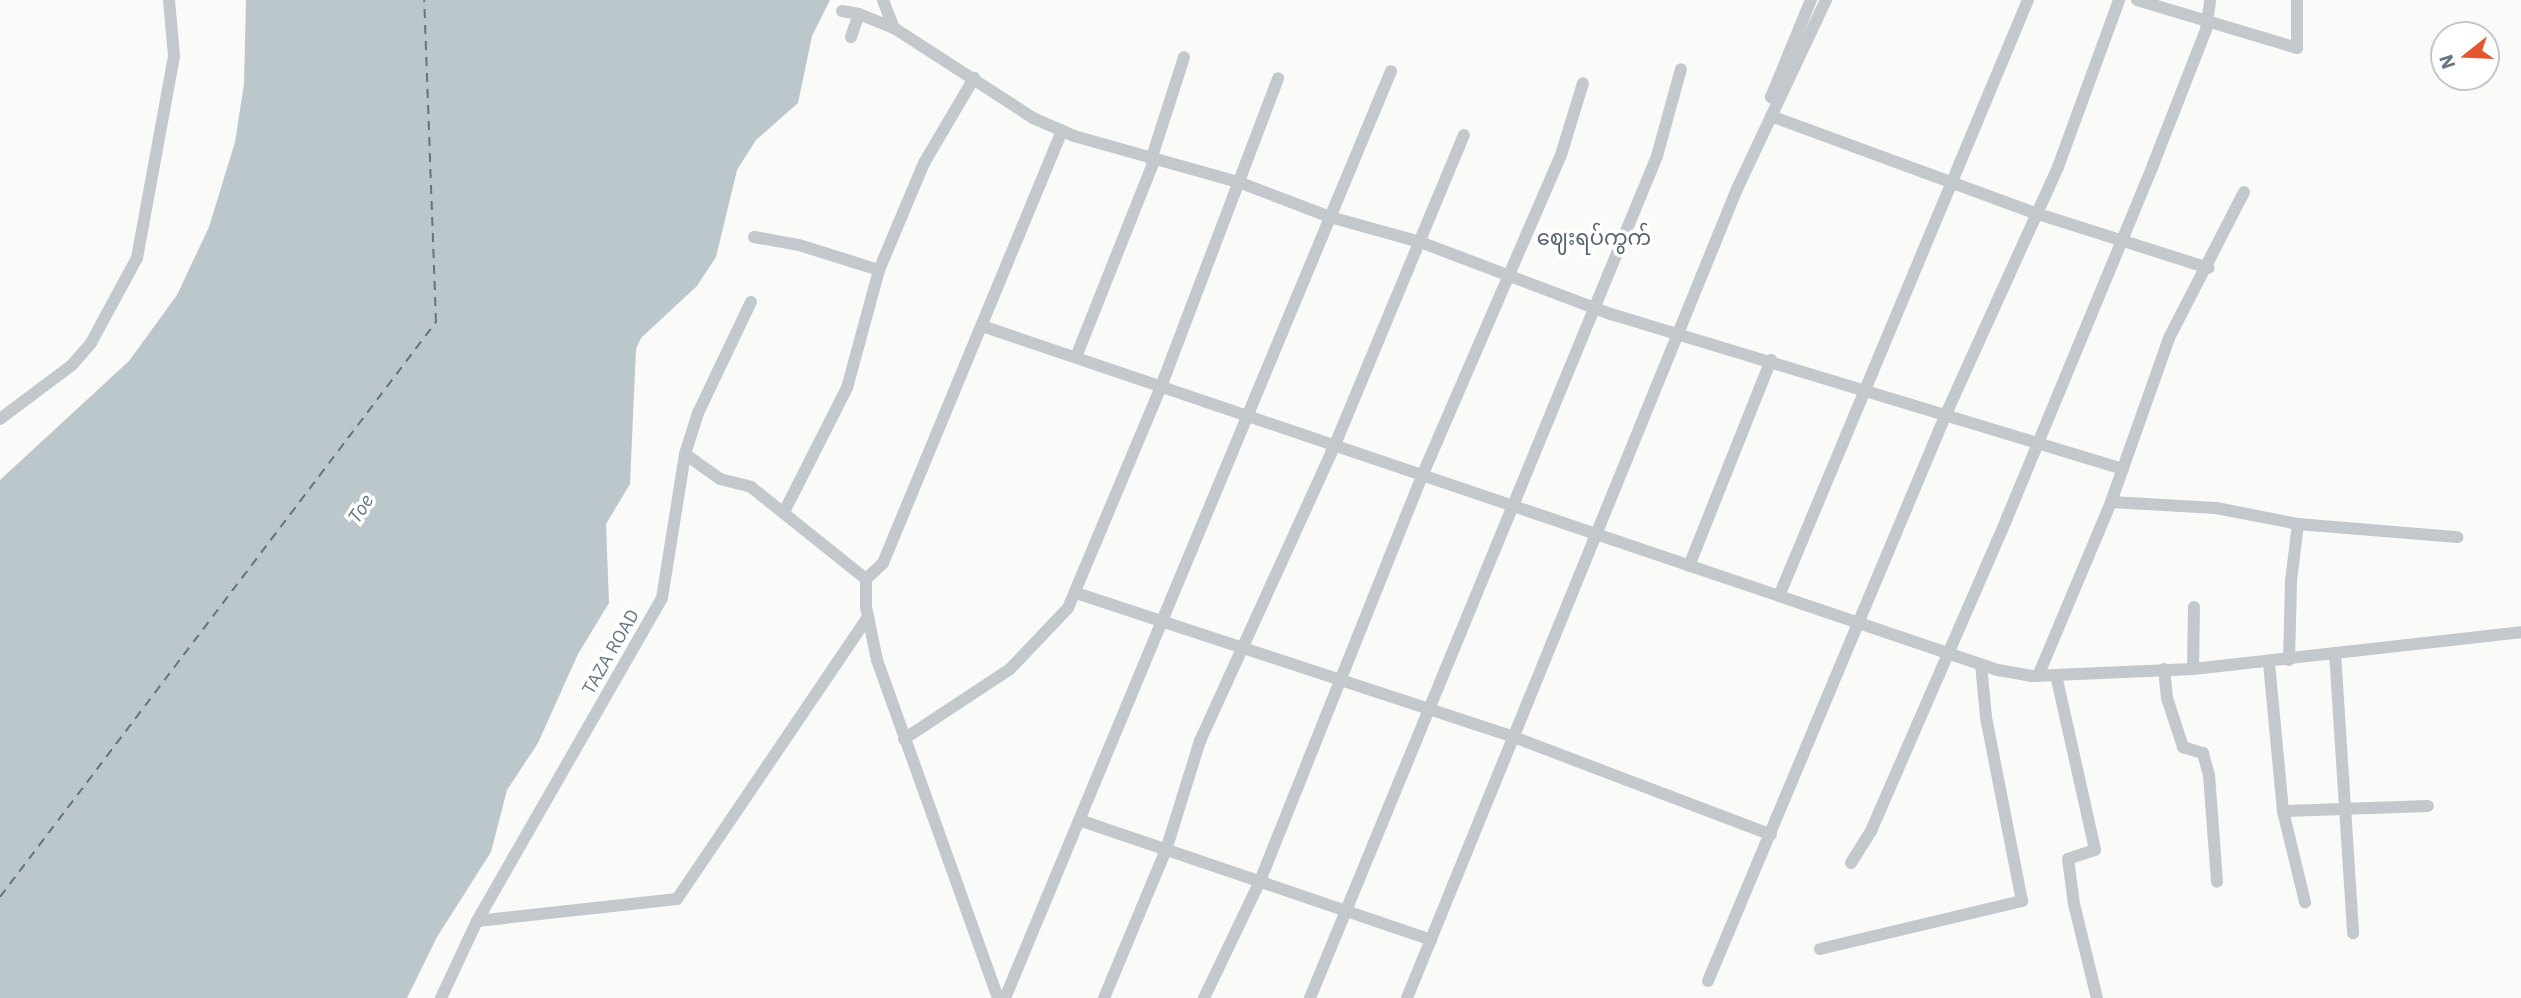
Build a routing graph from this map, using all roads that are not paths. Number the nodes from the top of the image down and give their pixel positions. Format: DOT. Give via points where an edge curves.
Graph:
graph roads {
  1 [pos="169,0"];
  2 [pos="883,0"];
  3 [pos="1811,0"];
  4 [pos="1826,0"];
  5 [pos="2028,0"];
  6 [pos="2119,0"];
  7 [pos="2137,0"];
  8 [pos="2210,0"];
  9 [pos="2297,0"];
  10 [pos="842,11"];
  11 [pos="859,14"];
  12 [pos="2207,22"];
  13 [pos="894,28"];
  14 [pos="850,37"];
  15 [pos="1184,57"];
  16 [pos="1681,69"];
  17 [pos="1391,71"];
  18 [pos="974,78"];
  19 [pos="1278,78"];
  20 [pos="1583,83"];
  21 [pos="1778,101"];
  22 [pos="1771,116"];
  23 [pos="1062,131"];
  24 [pos="1464,135"];
  25 [pos="1153,161"];
  26 [pos="1951,181"];
  27 [pos="1241,183"];
  28 [pos="2244,192"];
  29 [pos="2035,213"];
  30 [pos="1330,217"];
  31 [pos="754,237"];
  32 [pos="2122,240"];
  33 [pos="1420,242"];
  34 [pos="2208,268"];
  35 [pos="879,270"];
  36 [pos="1508,279"];
  37 [pos="751,302"];
  38 [pos="1596,305"];
  39 [pos="982,326"];
  40 [pos="1679,333"];
  41 [pos="1076,357"];
  42 [pos="1772,360"];
  43 [pos="1162,384"];
  44 [pos="1865,389"];
  45 [pos="1946,414"];
  46 [pos="1247,417"];
  47 [pos="0,419"];
  48 [pos="2036,442"];
  49 [pos="1334,447"];
  50 [pos="685,454"];
  51 [pos="2123,469"];
  52 [pos="1422,476"];
  53 [pos="2111,502"];
  54 [pos="1510,505"];
  55 [pos="784,512"];
  56 [pos="2298,524"];
  57 [pos="1599,535"];
  58 [pos="2458,537"];
  59 [pos="1689,566"];
  60 [pos="866,579"];
  61 [pos="1076,593"];
  62 [pos="1779,596"];
  63 [pos="2194,607"];
  64 [pos="868,617"];
  65 [pos="1161,624"];
  66 [pos="1859,624"];
  67 [pos="2521,632"];
  68 [pos="1245,650"];
  69 [pos="2335,653"];
  70 [pos="1949,654"];
  71 [pos="2289,660"];
  72 [pos="2269,663"];
  73 [pos="1981,664"];
  74 [pos="2165,669"];
  75 [pos="2193,669"];
  76 [pos="2056,675"];
  77 [pos="2038,676"];
  78 [pos="1340,682"];
  79 [pos="1427,710"];
  80 [pos="1511,736"];
  81 [pos="904,739"];
  82 [pos="2428,806"];
  83 [pos="2283,811"];
  84 [pos="2349,812"];
  85 [pos="1079,820"];
  86 [pos="1772,835"];
  87 [pos="1166,850"];
  88 [pos="1851,863"];
  89 [pos="1260,881"];
  90 [pos="2217,882"];
  91 [pos="2305,902"];
  92 [pos="1345,911"];
  93 [pos="477,921"];
  94 [pos="2353,933"];
  95 [pos="1431,940"];
  96 [pos="1820,949"];
  97 [pos="1708,981"];
  98 [pos="442,998"];
  99 [pos="998,998"];
  100 [pos="1005,998"];
  101 [pos="1104,998"];
  102 [pos="1203,998"];
  103 [pos="1310,998"];
  104 [pos="1407,998"];
  105 [pos="2098,998"];
  1 -- 47 [label="street" via="174,56 137,258 91,343 72,365"];
  2 -- 13 [label="street"];
  3 -- 21 [label="street" via="1770,97"];
  4 -- 21 [label="street"];
  5 -- 26 [label="street"];
  6 -- 29 [label="street" via="2058,167"];
  7 -- 12 [label="street"];
  8 -- 12 [label="street"];
  9 -- 12 [label="street" via="2297,48"];
  10 -- 11 [label="street"];
  11 -- 13 [label="street"];
  11 -- 14 [label="street"];
  12 -- 32 [label="street"];
  13 -- 18 [label="street"];
  15 -- 25 [label="street"];
  16 -- 38 [label="street" via="1657,156"];
  17 -- 30 [label="street"];
  18 -- 23 [label="street" via="1033,118"];
  18 -- 35 [label="street" via="924,163"];
  19 -- 27 [label="street"];
  20 -- 36 [label="street" via="1561,155"];
  21 -- 22 [label="street"];
  22 -- 26 [label="street"];
  22 -- 40 [label="street"];
  23 -- 25 [label="street"];
  23 -- 39 [label="street"];
  24 -- 33 [label="street"];
  25 -- 27 [label="street"];
  25 -- 41 [label="street"];
  26 -- 29 [label="street"];
  26 -- 44 [label="street"];
  27 -- 30 [label="street"];
  27 -- 43 [label="street"];
  28 -- 34 [label="street"];
  29 -- 32 [label="street"];
  29 -- 45 [label="street"];
  30 -- 33 [label="street"];
  30 -- 46 [label="street"];
  31 -- 35 [label="street" via="799,245"];
  32 -- 34 [label="street"];
  32 -- 48 [label="street"];
  33 -- 36 [label="street"];
  33 -- 49 [label="street"];
  34 -- 51 [label="street" via="2169,338"];
  35 -- 55 [label="street" via="848,388"];
  36 -- 38 [label="street"];
  36 -- 52 [label="street"];
  37 -- 50 [label="street, TAZA ROAD" via="698,413"];
  38 -- 40 [label="street"];
  38 -- 54 [label="street"];
  39 -- 41 [label="street"];
  39 -- 60 [label="street" via="883,563"];
  40 -- 42 [label="street"];
  40 -- 57 [label="street"];
  41 -- 43 [label="street"];
  42 -- 44 [label="street"];
  42 -- 59 [label="street"];
  43 -- 46 [label="street"];
  43 -- 61 [label="street"];
  44 -- 45 [label="street"];
  44 -- 62 [label="street"];
  45 -- 48 [label="street"];
  45 -- 66 [label="street"];
  46 -- 49 [label="street"];
  46 -- 65 [label="street"];
  48 -- 51 [label="street"];
  48 -- 70 [label="street"];
  49 -- 52 [label="street"];
  49 -- 68 [label="street"];
  50 -- 55 [label="street" via="720,478 751,487"];
  50 -- 93 [label="street, TAZA ROAD" via="662,598"];
  51 -- 53 [label="street"];
  52 -- 54 [label="street"];
  52 -- 78 [label="street"];
  53 -- 56 [label="street" via="2216,509"];
  53 -- 77 [label="street"];
  54 -- 57 [label="street"];
  54 -- 79 [label="street"];
  55 -- 60 [label="street"];
  56 -- 58 [label="street"];
  56 -- 71 [label="street"];
  57 -- 59 [label="street"];
  57 -- 80 [label="street"];
  59 -- 62 [label="street"];
  60 -- 64 [label="street"];
  61 -- 65 [label="street"];
  61 -- 81 [label="street" via="1039,643 1010,669"];
  62 -- 66 [label="street"];
  63 -- 75 [label="street"];
  64 -- 81 [label="street" via="877,660"];
  64 -- 93 [label="street" via="677,899"];
  65 -- 68 [label="street"];
  65 -- 85 [label="street"];
  66 -- 70 [label="street"];
  66 -- 86 [label="street"];
  67 -- 69 [label="street"];
  68 -- 78 [label="street"];
  68 -- 87 [label="street" via="1200,741"];
  69 -- 71 [label="street"];
  69 -- 84 [label="street"];
  70 -- 73 [label="street"];
  70 -- 88 [label="street" via="1871,831"];
  71 -- 72 [label="street"];
  72 -- 75 [label="street"];
  72 -- 83 [label="street"];
  73 -- 77 [label="street"];
  73 -- 96 [label="street" via="1986,717 2022,901"];
  74 -- 75 [label="street"];
  74 -- 76 [label="street"];
  74 -- 90 [label="street" via="2168,698 2183,747 2203,752 2209,775"];
  76 -- 77 [label="street"];
  76 -- 105 [label="street" via="2095,850 2068,859 2074,904"];
  78 -- 79 [label="street"];
  78 -- 89 [label="street"];
  79 -- 80 [label="street"];
  79 -- 92 [label="street"];
  80 -- 86 [label="street"];
  80 -- 95 [label="street"];
  81 -- 99 [label="street"];
  82 -- 84 [label="street"];
  83 -- 84 [label="street"];
  83 -- 91 [label="street"];
  84 -- 94 [label="street"];
  85 -- 87 [label="street"];
  85 -- 100 [label="street"];
  86 -- 97 [label="street"];
  87 -- 89 [label="street"];
  87 -- 101 [label="street"];
  89 -- 92 [label="street"];
  89 -- 102 [label="street"];
  92 -- 95 [label="street"];
  92 -- 103 [label="street"];
  93 -- 98 [label="street, TAZA ROAD"];
  95 -- 104 [label="street"];
}
